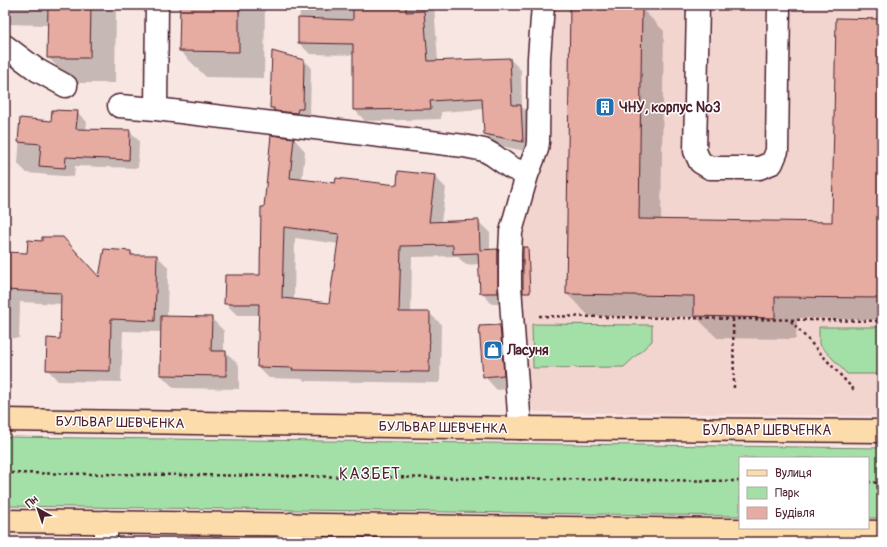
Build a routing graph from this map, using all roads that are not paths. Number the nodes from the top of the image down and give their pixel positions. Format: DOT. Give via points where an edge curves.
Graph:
graph roads {
  1 [pos="157,5"];
  2 [pos="543,5"];
  3 [pos="698,5"];
  4 [pos="779,5"];
  5 [pos="5,46"];
  6 [pos="66,86"];
  7 [pos="119,106"];
  8 [pos="156,109"];
  9 [pos="527,175"];
  10 [pos="5,420"];
  11 [pos="520,428"];
  12 [pos="882,431"];
  13 [pos="5,521"];
  14 [pos="106,532"];
  15 [pos="882,532"];
  16 [pos="291,533"];
  1 -- 8 [label="lane"];
  2 -- 9 [label="lane" via="539,58 538,142"];
  3 -- 4 [label="lane" via="695,152 700,162 710,168 760,168 772,163 777,151"];
  5 -- 6 [label="lane" via="37,70"];
  7 -- 8 [label="lane"];
  8 -- 9 [label="lane" via="464,146 484,150"];
  9 -- 11 [label="lane" via="516,210 510,254"];
  10 -- 11 [label="main road, БУЛЬВАР ШЕВЧЕНКА"];
  11 -- 12 [label="main road, БУЛЬВАР ШЕВЧЕНКА"];
  13 -- 14 [label="main road"];
  14 -- 16 [label="main road"];
  15 -- 16 [label="main road"];
}
